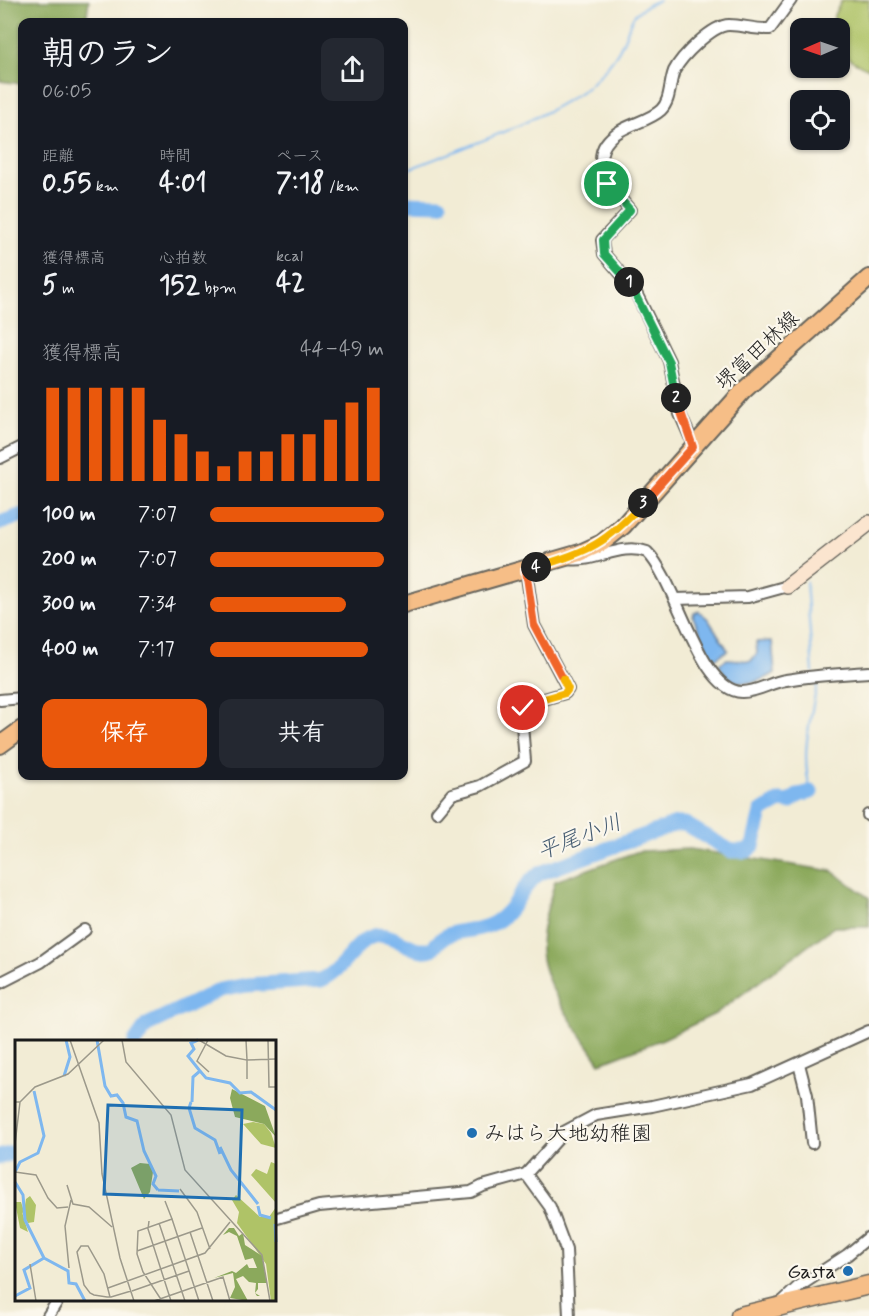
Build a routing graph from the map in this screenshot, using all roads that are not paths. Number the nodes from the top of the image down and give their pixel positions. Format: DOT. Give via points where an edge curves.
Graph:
graph roads {
  1 [pos="791,0"];
  2 [pos="869,278"];
  3 [pos="693,447"];
  4 [pos="18,449"];
  5 [pos="0,458"];
  6 [pos="869,523"];
  7 [pos="565,559"];
  8 [pos="526,570"];
  9 [pos="788,586"];
  10 [pos="675,599"];
  11 [pos="408,603"];
  12 [pos="869,672"];
  13 [pos="18,698"];
  14 [pos="0,700"];
  15 [pos="18,732"];
  16 [pos="0,745"];
  17 [pos="437,812"];
  18 [pos="86,930"];
  19 [pos="0,983"];
  20 [pos="869,1031"];
  21 [pos="799,1064"];
  22 [pos="812,1143"];
  23 [pos="526,1174"];
  24 [pos="276,1218"];
  25 [pos="869,1237"];
  26 [pos="869,1285"];
  27 [pos="869,1298"];
  28 [pos="57,1301"];
  29 [pos="786,1311"];
  30 [pos="48,1316"];
  31 [pos="569,1316"];
  32 [pos="740,1316"];
  1 -- 3 [label="street" via="770,29 717,27 680,61 659,112 619,132 603,151 602,170 607,184 630,210 603,240 604,254 634,289 669,362 680,414"];
  2 -- 3 [label="main road, 堺富田林線" via="756,379"];
  3 -- 7 [label="main road, 堺富田林線" via="617,531 593,548"];
  4 -- 5 [label="street"];
  6 -- 9 [label="street"];
  7 -- 8 [label="main road, 堺富田林線"];
  7 -- 10 [label="street" via="583,561 637,548 656,561"];
  8 -- 11 [label="main road, 堺富田林線"];
  8 -- 17 [label="street" via="534,625 568,689 527,704 520,713 525,761 480,786 452,794"];
  9 -- 10 [label="street" via="748,597"];
  10 -- 12 [label="street" via="704,659 726,688 752,691 784,680"];
  13 -- 14 [label="street"];
  15 -- 16 [label="main road"];
  18 -- 19 [label="street" via="41,962"];
  20 -- 21 [label="street"];
  21 -- 22 [label="street"];
  21 -- 23 [label="street" via="752,1084 596,1115 564,1132"];
  23 -- 24 [label="street" via="471,1192 319,1206"];
  23 -- 31 [label="street" via="550,1207 566,1250"];
  25 -- 29 [label="street" via="798,1287"];
  26 -- 29 [label="highway"];
  27 -- 29 [label="highway"];
  28 -- 30 [label="street"];
  29 -- 32 [label="highway"];
}
